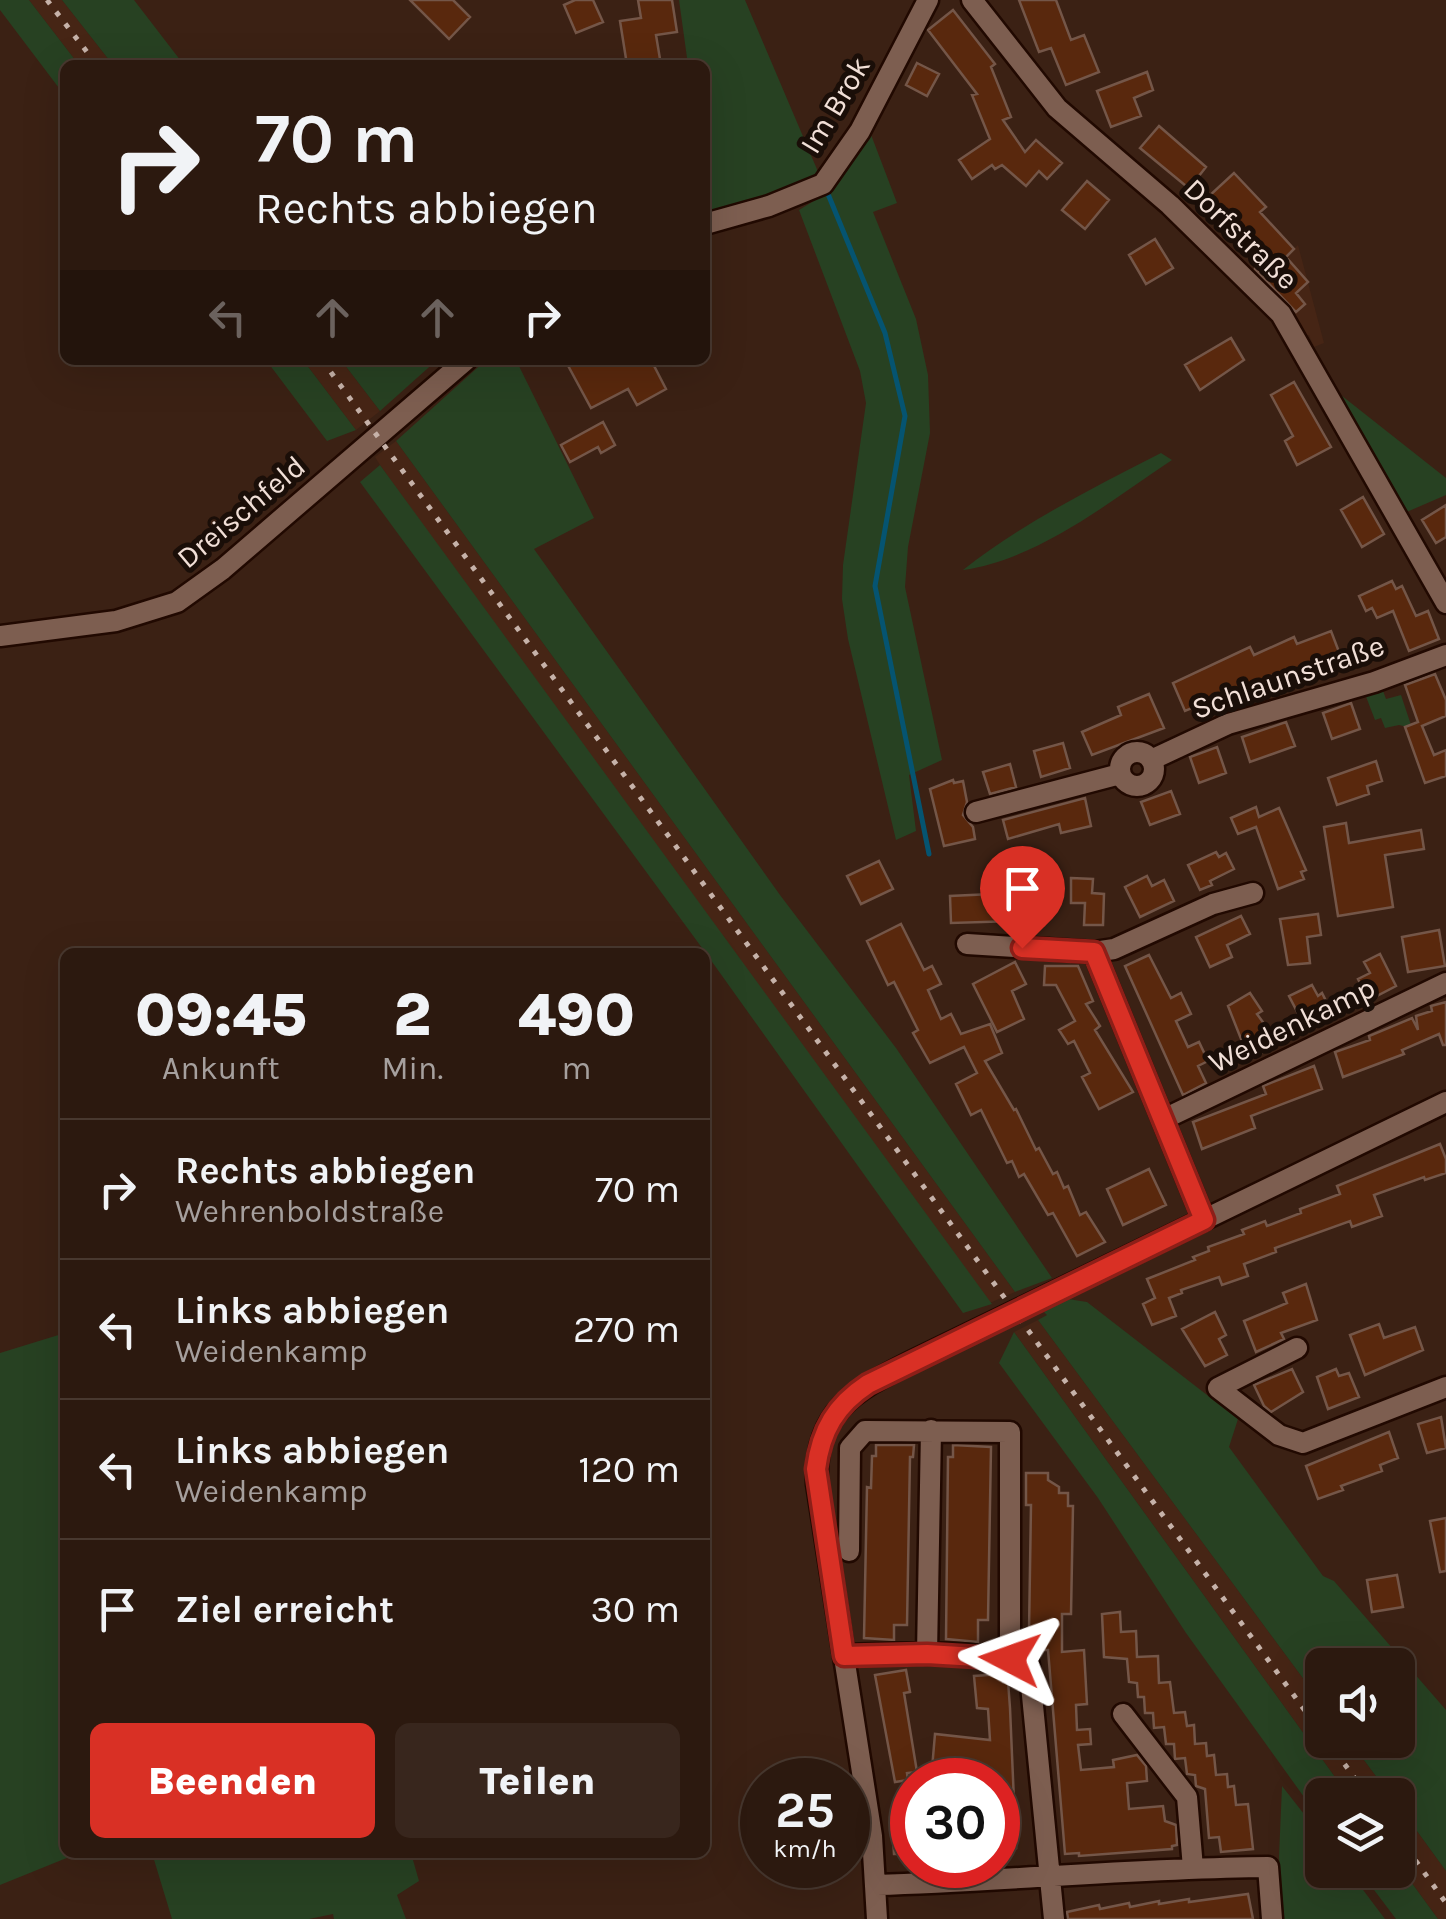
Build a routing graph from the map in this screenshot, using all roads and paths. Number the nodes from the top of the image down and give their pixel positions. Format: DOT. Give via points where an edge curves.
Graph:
graph roads {
  1 [pos="928,0"];
  2 [pos="972,0"];
  3 [pos="710,223"];
  4 [pos="460,365"];
  5 [pos="1446,603"];
  6 [pos="0,636"];
  7 [pos="1446,655"];
  8 [pos="976,812"];
  9 [pos="1253,892"];
  10 [pos="967,944"];
  11 [pos="1094,952"];
  12 [pos="1446,983"];
  13 [pos="1446,1102"];
  14 [pos="1164,1119"];
  15 [pos="1204,1220"];
  16 [pos="1297,1348"];
  17 [pos="1446,1387"];
  18 [pos="932,1430"];
  19 [pos="849,1551"];
  20 [pos="927,1654"];
  21 [pos="844,1656"];
  22 [pos="1010,1659"];
  23 [pos="1123,1714"];
  24 [pos="1193,1868"];
  25 [pos="1050,1878"];
  26 [pos="877,1885"];
  27 [pos="877,1919"];
  28 [pos="1054,1919"];
  29 [pos="1272,1919"];
  1 -- 3 [label="street, Im Brok" via="860,130 822,184"];
  2 -- 5 [label="street, Dorfstraße" via="1057,108 1170,204 1281,314"];
  4 -- 6 [label="street, Dreischfeld" via="177,602 116,621"];
  7 -- 8 [label="street, Schlaunstraße" via="1228,724 1151,760 1130,753 1120,774"];
  9 -- 11 [label="street"];
  10 -- 11 [label="street"];
  11 -- 14 [label="street"];
  12 -- 14 [label="street, Weidenkamp"];
  13 -- 15 [label="street"];
  14 -- 15 [label="street"];
  15 -- 21 [label="street" via="882,1376 836,1410 818,1453 817,1484"];
  16 -- 17 [label="street" via="1218,1388 1279,1436 1303,1443"];
  18 -- 19 [label="street" via="865,1430 850,1448"];
  18 -- 20 [label="street"];
  18 -- 22 [label="street" via="1010,1432"];
  20 -- 21 [label="street"];
  20 -- 22 [label="street"];
  21 -- 26 [label="street"];
  22 -- 25 [label="street" via="1028,1665"];
  23 -- 24 [label="street" via="1187,1798"];
  24 -- 25 [label="street"];
  24 -- 29 [label="street" via="1268,1868"];
  25 -- 26 [label="street"];
  25 -- 28 [label="street"];
  26 -- 27 [label="street"];
}
